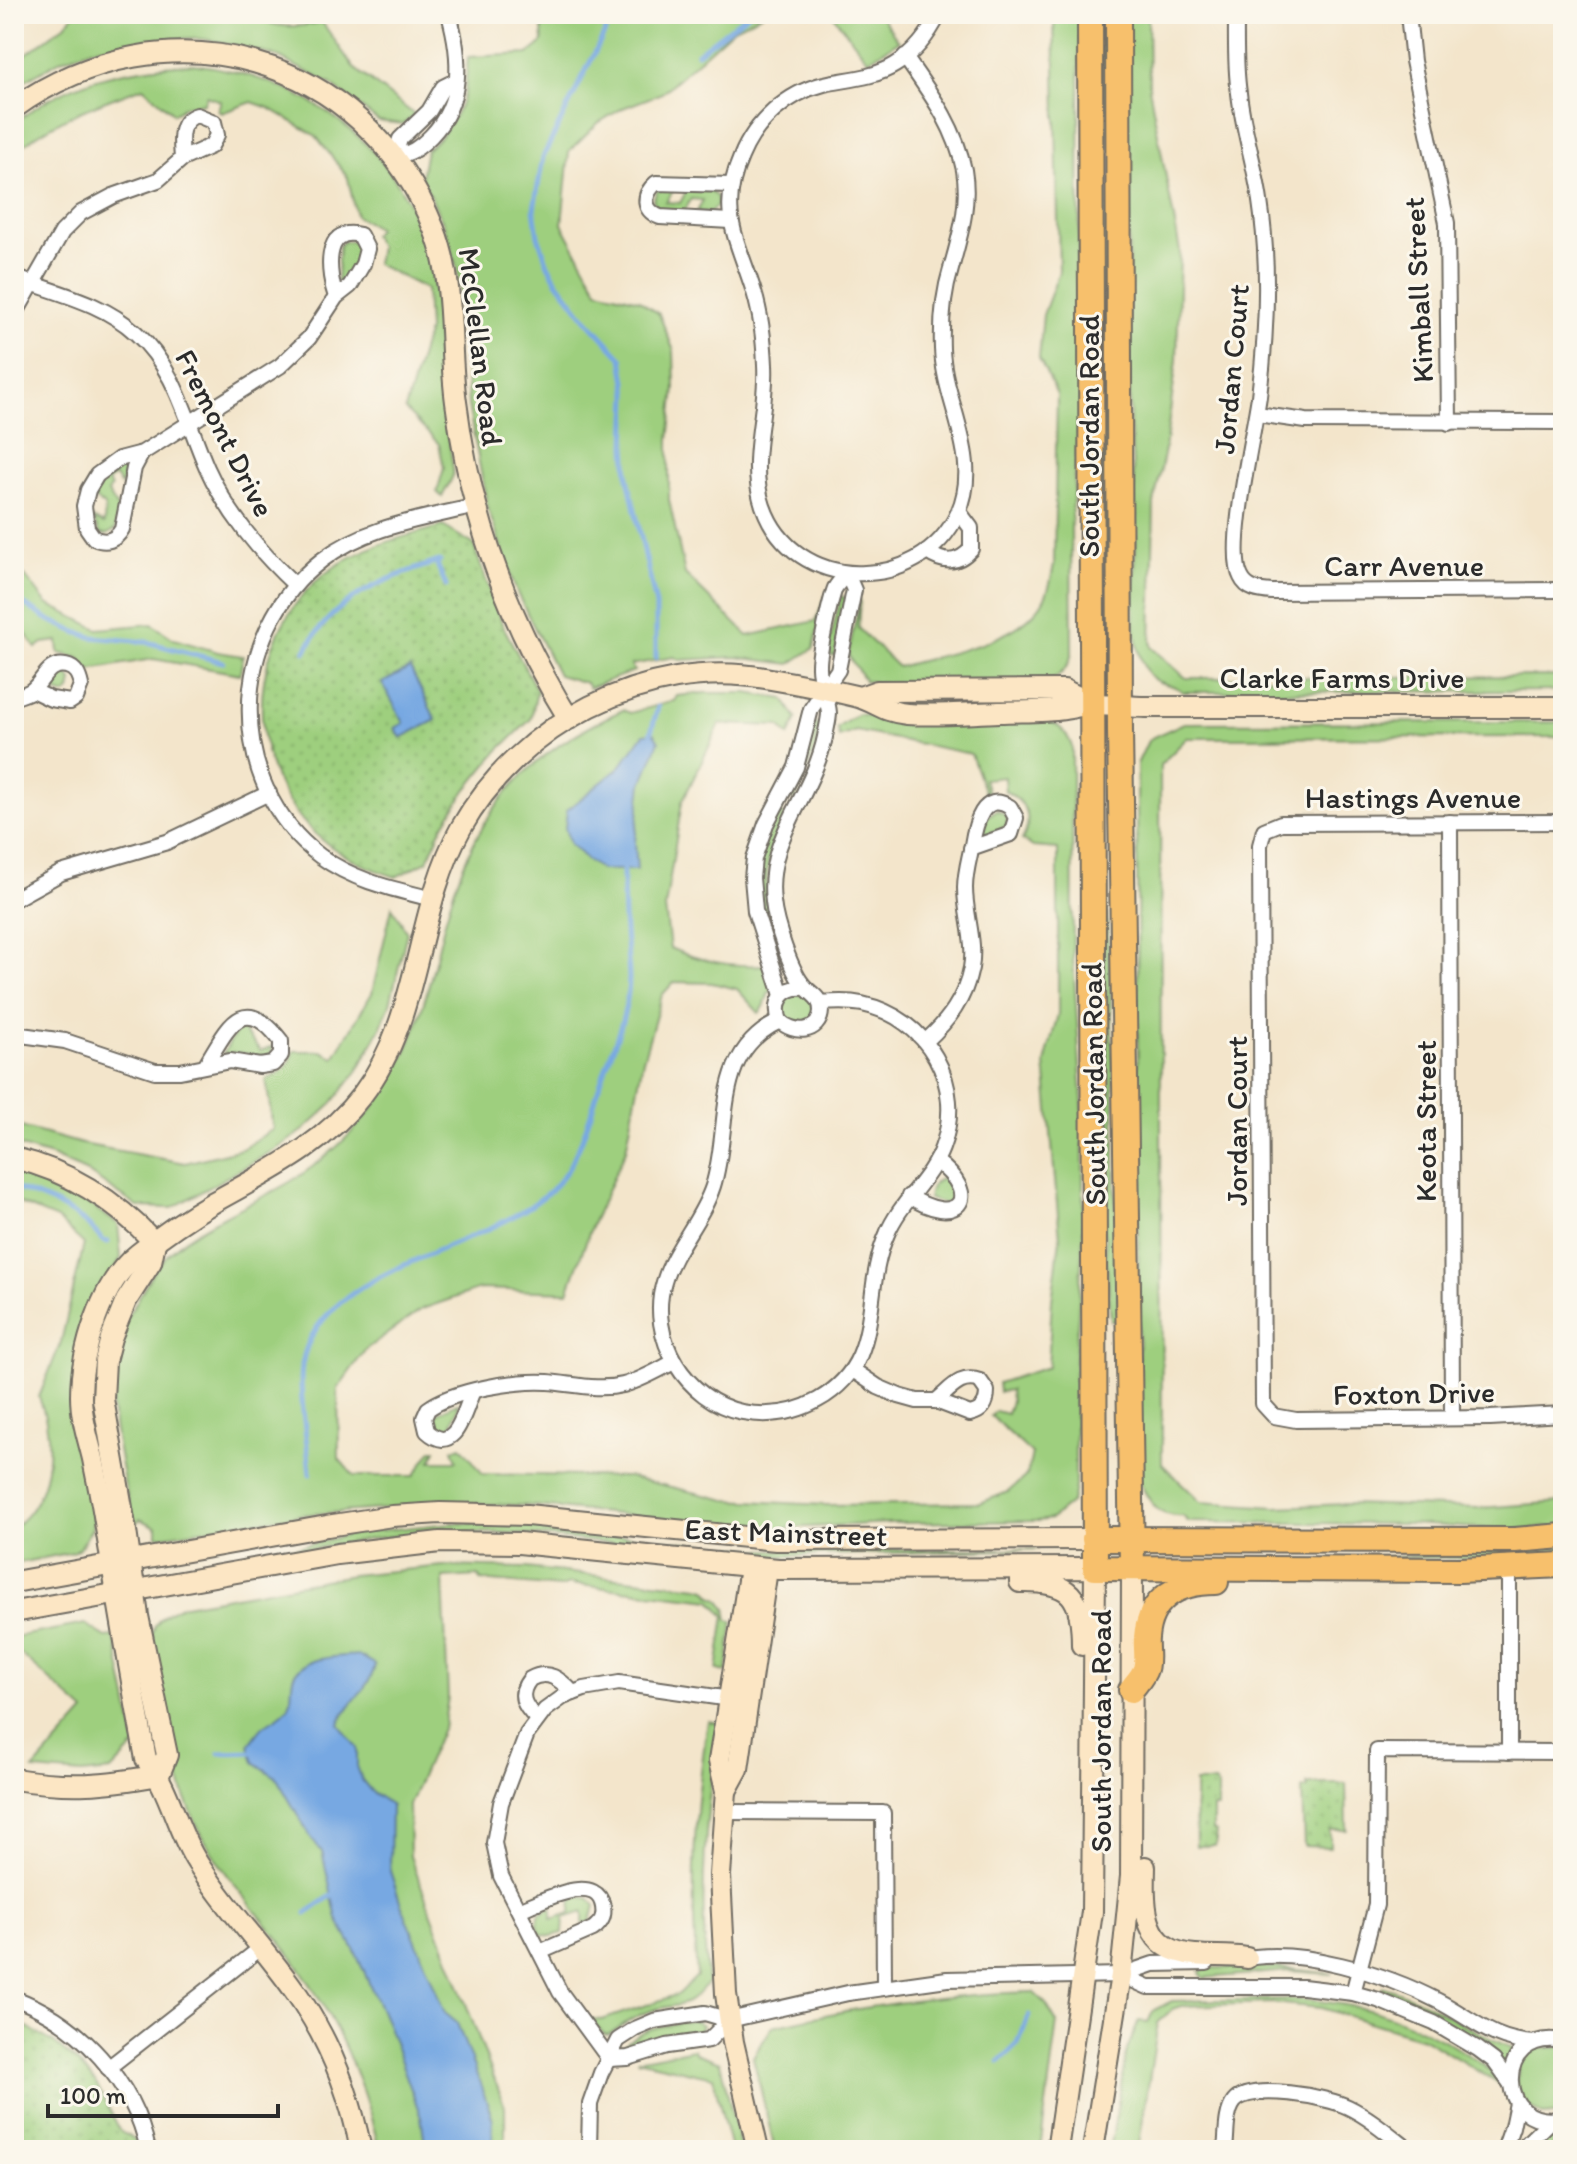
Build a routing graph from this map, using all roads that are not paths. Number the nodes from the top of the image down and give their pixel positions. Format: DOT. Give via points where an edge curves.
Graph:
graph roads {
  1 [pos="449,14"];
  2 [pos="939,14"];
  3 [pos="1090,14"];
  4 [pos="1118,14"];
  5 [pos="1236,14"];
  6 [pos="1408,14"];
  7 [pos="905,57"];
  8 [pos="14,108"];
  9 [pos="395,156"];
  10 [pos="182,159"];
  11 [pos="731,185"];
  12 [pos="730,221"];
  13 [pos="14,277"];
  14 [pos="34,285"];
  15 [pos="336,297"];
  16 [pos="14,316"];
  17 [pos="1257,414"];
  18 [pos="1563,422"];
  19 [pos="190,423"];
  20 [pos="1449,423"];
  21 [pos="142,453"];
  22 [pos="476,506"];
  23 [pos="959,512"];
  24 [pos="927,552"];
  25 [pos="847,574"];
  26 [pos="295,585"];
  27 [pos="1246,585"];
  28 [pos="1563,590"];
  29 [pos="32,690"];
  30 [pos="823,690"];
  31 [pos="14,698"];
  32 [pos="1092,704"];
  33 [pos="1120,706"];
  34 [pos="1563,707"];
  35 [pos="569,719"];
  36 [pos="269,793"];
  37 [pos="779,802"];
  38 [pos="796,811"];
  39 [pos="1450,822"];
  40 [pos="1563,822"];
  41 [pos="1264,830"];
  42 [pos="971,848"];
  43 [pos="14,899"];
  44 [pos="433,899"];
  45 [pos="776,918"];
  46 [pos="758,923"];
  47 [pos="805,988"];
  48 [pos="782,995"];
  49 [pos="820,1003"];
  50 [pos="780,1021"];
  51 [pos="14,1034"];
  52 [pos="926,1041"];
  53 [pos="206,1064"];
  54 [pos="14,1158"];
  55 [pos="936,1161"];
  56 [pos="909,1196"];
  57 [pos="155,1243"];
  58 [pos="674,1362"];
  59 [pos="853,1370"];
  60 [pos="472,1393"];
  61 [pos="936,1401"];
  62 [pos="1267,1412"];
  63 [pos="1563,1414"];
  64 [pos="1452,1418"];
  65 [pos="1563,1536"];
  66 [pos="1094,1539"];
  67 [pos="1131,1539"];
  68 [pos="121,1563"];
  69 [pos="1563,1565"];
  70 [pos="759,1568"];
  71 [pos="1095,1568"];
  72 [pos="1132,1568"];
  73 [pos="1509,1568"];
  74 [pos="899,1569"];
  75 [pos="1292,1569"];
  76 [pos="14,1582"];
  77 [pos="125,1593"];
  78 [pos="14,1612"];
  79 [pos="1131,1690"];
  80 [pos="573,1693"];
  81 [pos="730,1699"];
  82 [pos="1094,1713"];
  83 [pos="537,1719"];
  84 [pos="1509,1752"];
  85 [pos="1563,1752"];
  86 [pos="159,1775"];
  87 [pos="14,1779"];
  88 [pos="726,1791"];
  89 [pos="723,1812"];
  90 [pos="1131,1833"];
  91 [pos="519,1910"];
  92 [pos="262,1947"];
  93 [pos="540,1952"];
  94 [pos="1247,1958"];
  95 [pos="1359,1970"];
  96 [pos="1085,1975"];
  97 [pos="1121,1975"];
  98 [pos="884,1986"];
  99 [pos="1353,1993"];
  100 [pos="14,1998"];
  101 [pos="729,2020"];
  102 [pos="1563,2041"];
  103 [pos="1533,2043"];
  104 [pos="609,2059"];
  105 [pos="108,2068"];
  106 [pos="1510,2083"];
  107 [pos="1517,2103"];
  108 [pos="1557,2119"];
  109 [pos="148,2150"];
  110 [pos="361,2150"];
  111 [pos="589,2150"];
  112 [pos="758,2150"];
  113 [pos="1057,2150"];
  114 [pos="1093,2150"];
  115 [pos="1225,2150"];
  116 [pos="1409,2150"];
  117 [pos="1504,2150"];
  118 [pos="1520,2150"];
  1 -- 9 [label="street" via="456,44 455,100 438,128 411,154"];
  2 -- 7 [label="street"];
  3 -- 32 [label="main road, South Jordan Road"];
  4 -- 33 [label="main road, South Jordan Road"];
  5 -- 17 [label="street, Jordan Court" via="1238,90 1266,263 1266,340"];
  6 -- 20 [label="street, Kimball Street" via="1447,223"];
  7 -- 11 [label="street" via="871,75 813,88 781,106 748,141"];
  7 -- 23 [label="street" via="946,117 966,184 963,228 942,319 944,370 967,456"];
  8 -- 9 [label="street, McClellan Road" via="58,80 108,61 147,53 209,53 267,67 310,85 359,120"];
  9 -- 22 [label="street, McClellan Road" via="428,215 443,258 458,423"];
  10 -- 14 [label="street" via="158,180 81,213 62,232"];
  11 -- 12 [label="street"];
  11 -- 12 [label="street" via="656,183 646,202 660,217"];
  12 -- 25 [label="street" via="754,291 763,344 765,402 756,475 763,509 797,553"];
  13 -- 14 [label="street, Fremont Drive"];
  14 -- 16 [label="street"];
  14 -- 19 [label="street, Fremont Drive" via="96,307 137,334 171,379"];
  15 -- 19 [label="street" via="309,338 280,366"];
  17 -- 20 [label="street" via="1306,421"];
  17 -- 27 [label="street, Jordan Court" via="1238,530 1237,564"];
  18 -- 20 [label="street"];
  19 -- 21 [label="street"];
  19 -- 26 [label="street, Fremont Drive" via="230,510 254,544"];
  21 -- 21 [label="street" via="110,464 92,481 84,513 94,538 107,541 119,535"];
  22 -- 26 [label="street" via="355,540"];
  22 -- 35 [label="street, McClellan Road" via="511,611"];
  23 -- 24 [label="street"];
  23 -- 24 [label="street" via="971,528 971,549 953,561"];
  24 -- 25 [label="street" via="894,570"];
  25 -- 30 [label="street" via="836,587 818,666"];
  26 -- 36 [label="street" via="263,636 250,685 252,744"];
  27 -- 28 [label="street, Carr Avenue" via="1272,592"];
  29 -- 31 [label="street"];
  30 -- 32 [label="street, Clarke Farms Drive" via="908,714"];
  30 -- 35 [label="street, Clarke Farms Drive" via="710,674 632,689"];
  30 -- 37 [label="street" via="811,709 796,767"];
  30 -- 38 [label="street" via="829,713 825,737"];
  32 -- 33 [label="street, Clarke Farms Drive"];
  32 -- 66 [label="main road, South Jordan Road"];
  33 -- 34 [label="street, Clarke Farms Drive"];
  33 -- 67 [label="main road, South Jordan Road"];
  35 -- 44 [label="street, Clarke Farms Drive" via="525,750 479,801 454,842"];
  36 -- 43 [label="street" via="167,842 61,873"];
  36 -- 44 [label="street" via="302,838 331,863 366,881"];
  37 -- 38 [label="street"];
  37 -- 46 [label="street" via="754,858"];
  38 -- 45 [label="street" via="774,857"];
  39 -- 40 [label="street, Hastings Avenue"];
  39 -- 41 [label="street, Hastings Avenue" via="1281,823"];
  39 -- 64 [label="street, Keota Street"];
  41 -- 62 [label="street, Jordan Court" via="1260,845"];
  42 -- 52 [label="street" via="965,884 970,972 954,1010"];
  44 -- 57 [label="street, Clarke Farms Drive" via="399,1027 361,1096 306,1150 199,1211"];
  45 -- 46 [label="street"];
  45 -- 47 [label="street"];
  46 -- 48 [label="street"];
  47 -- 48 [label="street"];
  47 -- 49 [label="street"];
  48 -- 50 [label="street"];
  49 -- 50 [label="street" via="820,1017 811,1027 798,1031"];
  49 -- 52 [label="street" via="871,1007"];
  50 -- 58 [label="street" via="758,1034 732,1074 713,1186 664,1280 660,1315"];
  51 -- 53 [label="street" via="80,1045 155,1071"];
  52 -- 55 [label="street" via="949,1094 948,1130"];
  53 -- 53 [label="street" via="273,1064 281,1055 281,1041 263,1023 242,1017"];
  54 -- 57 [label="street" via="90,1188"];
  55 -- 56 [label="street"];
  55 -- 56 [label="street" via="959,1184 959,1203 942,1210"];
  56 -- 59 [label="street" via="879,1256 869,1331"];
  57 -- 68 [label="street, Clarke Farms Drive" via="131,1260 109,1291 83,1364 83,1420 103,1512"];
  58 -- 59 [label="street" via="714,1401 762,1414 785,1413 814,1402"];
  58 -- 60 [label="street" via="613,1387 533,1381"];
  59 -- 61 [label="street" via="899,1396"];
  62 -- 64 [label="street, Foxton Drive" via="1296,1420"];
  63 -- 64 [label="street, Foxton Drive"];
  65 -- 67 [label="main road, East Mainstreet"];
  66 -- 67 [label="main road, East Mainstreet"];
  66 -- 68 [label="street, East Mainstreet" via="776,1540 466,1512 372,1519"];
  66 -- 71 [label="main road, South Jordan Road"];
  67 -- 72 [label="main road, South Jordan Road"];
  68 -- 76 [label="street, East Mainstreet"];
  68 -- 77 [label="street, Clarke Farms Drive"];
  69 -- 73 [label="main road, East Mainstreet"];
  70 -- 74 [label="street, East Mainstreet"];
  70 -- 77 [label="street, East Mainstreet" via="519,1543 440,1542 337,1554"];
  70 -- 81 [label="street"];
  70 -- 88 [label="street" via="738,1769"];
  71 -- 72 [label="main road, East Mainstreet"];
  71 -- 74 [label="street, East Mainstreet"];
  71 -- 82 [label="street, South Jordan Road"];
  72 -- 75 [label="main road, East Mainstreet"];
  72 -- 79 [label="street, South Jordan Road"];
  73 -- 75 [label="main road, East Mainstreet"];
  73 -- 84 [label="street"];
  74 -- 82 [label="street" via="928,1583 1037,1581 1067,1589 1079,1608 1082,1690"];
  75 -- 79 [label="main road" via="1256,1582 1191,1583 1171,1593 1149,1620 1145,1669"];
  77 -- 78 [label="street, East Mainstreet"];
  77 -- 86 [label="street, Clarke Farms Drive" via="167,1755"];
  79 -- 90 [label="street, South Jordan Road"];
  80 -- 81 [label="street" via="619,1683"];
  80 -- 83 [label="street"];
  80 -- 83 [label="street" via="552,1676 530,1679 522,1691 523,1702"];
  81 -- 88 [label="street" via="719,1761"];
  82 -- 96 [label="street, South Jordan Road" via="1094,1883"];
  83 -- 91 [label="street" via="519,1751 495,1830 497,1864"];
  84 -- 85 [label="street"];
  84 -- 95 [label="street" via="1377,1751 1377,1897"];
  86 -- 87 [label="street" via="95,1786"];
  86 -- 92 [label="street" via="196,1862"];
  88 -- 89 [label="street"];
  89 -- 98 [label="street" via="883,1813"];
  89 -- 101 [label="street" via="720,1902"];
  90 -- 94 [label="street" via="1145,1864 1145,1916 1155,1936 1185,1954"];
  90 -- 97 [label="street, South Jordan Road"];
  91 -- 93 [label="street"];
  91 -- 93 [label="street" via="576,1890 600,1897 604,1910 599,1924"];
  92 -- 105 [label="street"];
  92 -- 110 [label="street" via="325,2043 348,2098"];
  93 -- 104 [label="street" via="574,2014"];
  94 -- 95 [label="street" via="1301,1958"];
  94 -- 97 [label="street" via="1153,1964"];
  95 -- 99 [label="street"];
  95 -- 103 [label="street" via="1419,1992 1497,2036"];
  96 -- 97 [label="street"];
  96 -- 98 [label="street"];
  96 -- 113 [label="street, South Jordan Road"];
  97 -- 99 [label="street" via="1148,1987 1283,1986"];
  97 -- 114 [label="street, South Jordan Road"];
  98 -- 101 [label="street"];
  99 -- 106 [label="street" via="1434,2023 1487,2055"];
  100 -- 105 [label="street" via="62,2024"];
  101 -- 104 [label="street" via="709,2040"];
  101 -- 104 [label="street" via="705,2013 645,2024 618,2040"];
  101 -- 112 [label="street"];
  102 -- 103 [label="street"];
  103 -- 106 [label="street" via="1515,2060"];
  104 -- 111 [label="street" via="590,2104"];
  105 -- 109 [label="street" via="132,2103"];
  106 -- 107 [label="street"];
  107 -- 108 [label="street" via="1532,2116"];
  107 -- 117 [label="street"];
  108 -- 118 [label="street"];
  115 -- 116 [label="street" via="1231,2107 1252,2092 1338,2102"];
}
